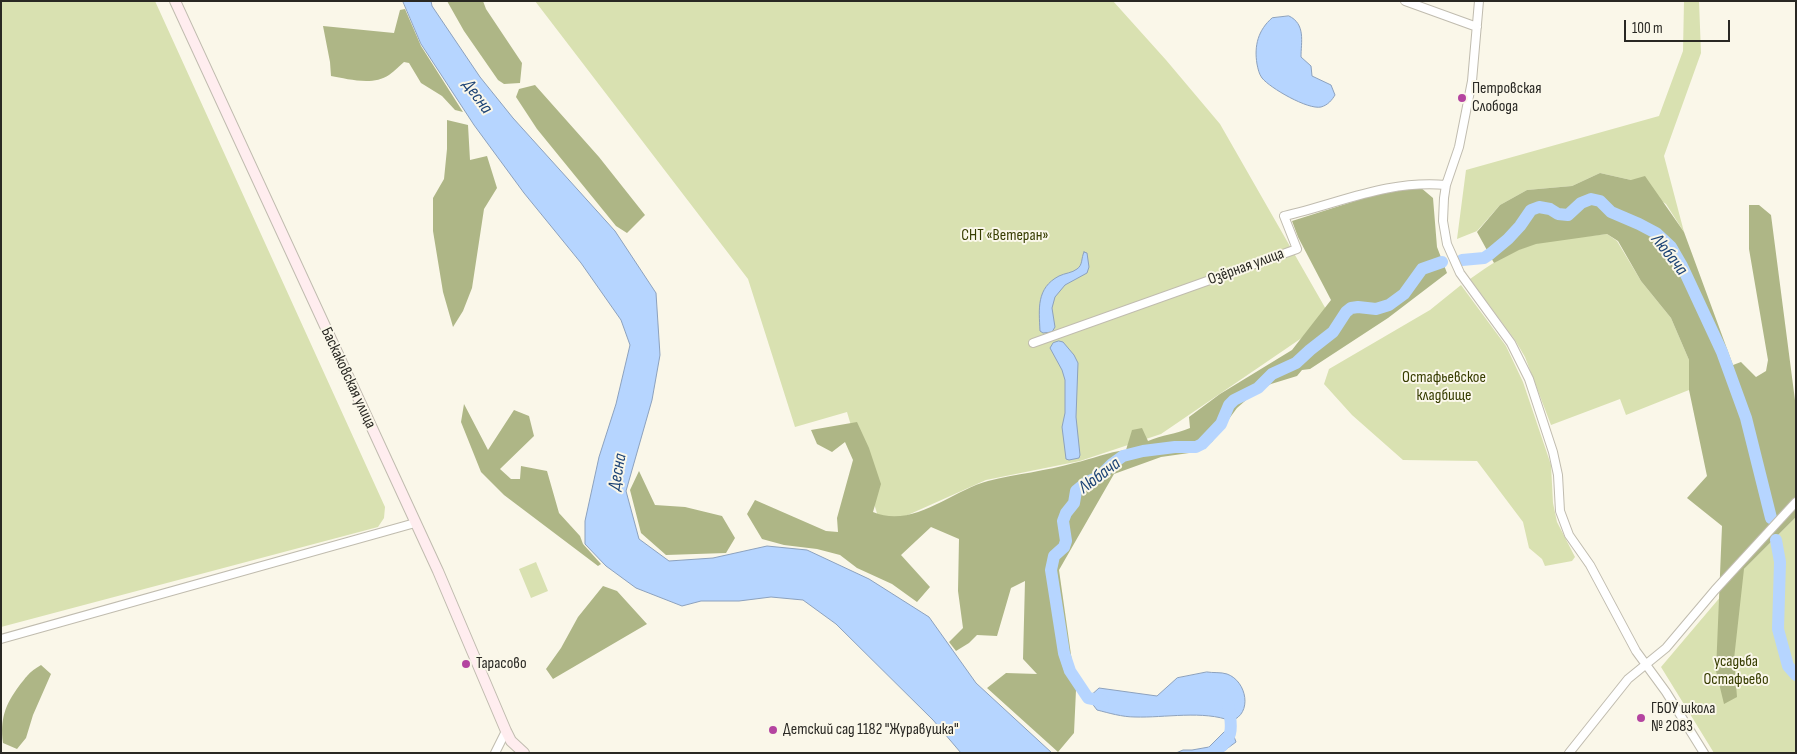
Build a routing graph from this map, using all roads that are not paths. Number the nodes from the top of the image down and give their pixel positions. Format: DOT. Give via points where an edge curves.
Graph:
graph roads {
  1 [pos="175,1"];
  2 [pos="1405,1"];
  3 [pos="1479,1"];
  4 [pos="1477,27"];
  5 [pos="1446,185"];
  6 [pos="1033,343"];
  7 [pos="1796,502"];
  8 [pos="416,524"];
  9 [pos="1,639"];
  10 [pos="1646,663"];
  11 [pos="506,731"];
  12 [pos="495,753"];
  13 [pos="524,753"];
  14 [pos="1569,753"];
  15 [pos="1704,753"];
  1 -- 8 [label="street, Баскаковская улица"];
  2 -- 4 [label="street"];
  3 -- 4 [label="street"];
  4 -- 5 [label="street" via="1472,81 1459,147"];
  5 -- 6 [label="street, Озёрная улица" via="1377,189 1284,216 1297,249"];
  5 -- 10 [label="street" via="1443,221 1450,254 1520,360 1553,452 1558,474 1558,502 1565,528"];
  7 -- 10 [label="street" via="1666,648"];
  8 -- 9 [label="street"];
  8 -- 11 [label="street, Баскаковская улица"];
  10 -- 14 [label="street" via="1628,679"];
  10 -- 15 [label="street"];
  11 -- 12 [label="street"];
  11 -- 13 [label="street, Баскаковская улица"];
}
